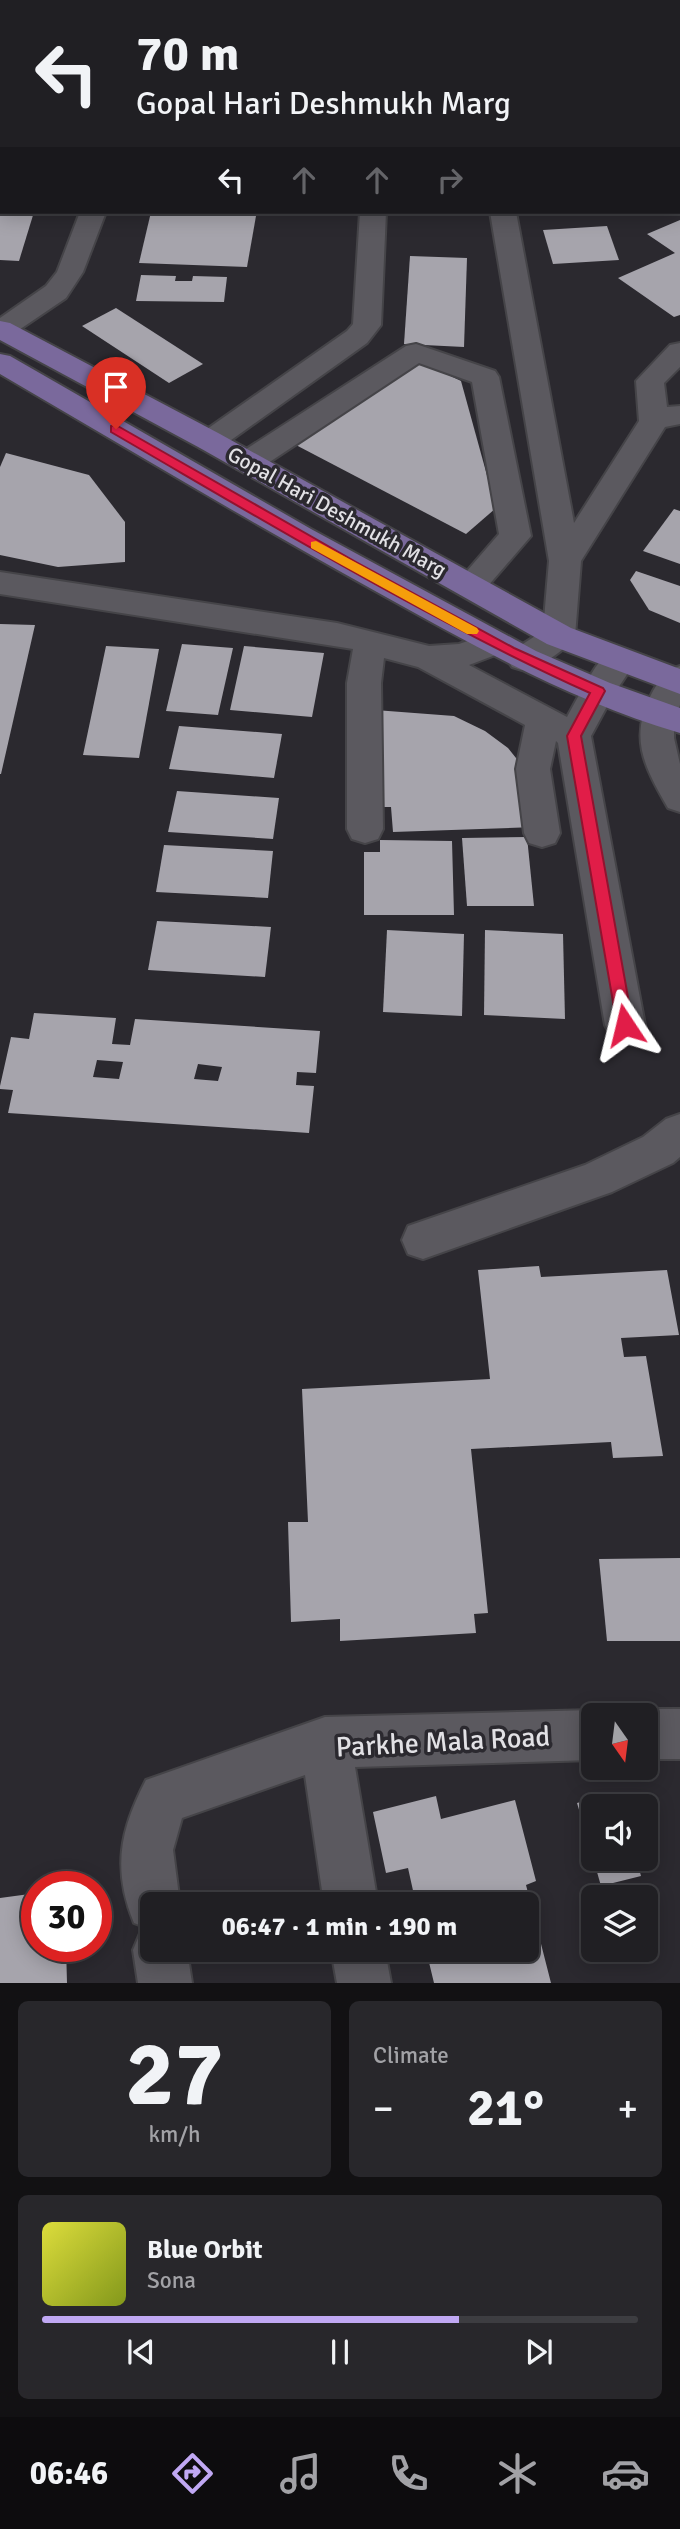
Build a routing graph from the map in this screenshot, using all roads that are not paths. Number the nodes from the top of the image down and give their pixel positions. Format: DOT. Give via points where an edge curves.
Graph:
graph roads {
  1 [pos="92,214"];
  2 [pos="373,214"];
  3 [pos="503,214"];
  4 [pos="0,330"];
  5 [pos="680,351"];
  6 [pos="0,362"];
  7 [pos="667,418"];
  8 [pos="210,441"];
  9 [pos="248,462"];
  10 [pos="565,561"];
  11 [pos="0,583"];
  12 [pos="470,586"];
  13 [pos="559,636"];
  14 [pos="370,643"];
  15 [pos="494,643"];
  16 [pos="429,658"];
  17 [pos="524,659"];
  18 [pos="619,661"];
  19 [pos="679,681"];
  20 [pos="598,691"];
  21 [pos="669,717"];
  22 [pos="543,719"];
  23 [pos="574,736"];
  24 [pos="680,799"];
  25 [pos="365,829"];
  26 [pos="542,833"];
  27 [pos="625,1025"];
  28 [pos="680,1132"];
  29 [pos="423,1240"];
  30 [pos="658,1734"];
  31 [pos="680,1734"];
  32 [pos="581,1735"];
  33 [pos="325,1742"];
  34 [pos="151,1892"];
  35 [pos="349,1892"];
  36 [pos="162,1962"];
  37 [pos="360,1962"];
  38 [pos="165,1983"];
  39 [pos="364,1983"];
  1 -- 4 [label="street" via="71,272 56,292"];
  2 -- 8 [label="street" via="367,325 357,337"];
  3 -- 10 [label="street"];
  4 -- 8 [label="main road, Gopal Hari Deshmukh Marg"];
  5 -- 7 [label="street" via="650,381"];
  6 -- 15 [label="main road, Gopal Hari Deshmukh Marg"];
  7 -- 10 [label="street"];
  8 -- 9 [label="main road, Gopal Hari Deshmukh Marg"];
  9 -- 12 [label="main road, Gopal Hari Deshmukh Marg"];
  9 -- 12 [label="street" via="416,352 485,377 515,536"];
  10 -- 13 [label="street"];
  11 -- 14 [label="street" via="337,634"];
  12 -- 13 [label="main road, Gopal Hari Deshmukh Marg"];
  13 -- 17 [label="street"];
  13 -- 18 [label="main road, Gopal Hari Deshmukh Marg"];
  14 -- 16 [label="street"];
  14 -- 25 [label="street" via="364,683"];
  15 -- 16 [label="street" via="481,650"];
  15 -- 17 [label="main road, Gopal Hari Deshmukh Marg"];
  16 -- 22 [label="street"];
  17 -- 20 [label="main road, Gopal Hari Deshmukh Marg"];
  18 -- 19 [label="main road, Gopal Hari Deshmukh Marg"];
  18 -- 20 [label="street"];
  19 -- 21 [label="street"];
  20 -- 21 [label="main road, Gopal Hari Deshmukh Marg"];
  20 -- 23 [label="street"];
  21 -- 24 [label="street" via="654,737 666,775"];
  22 -- 23 [label="street"];
  22 -- 26 [label="street" via="533,769"];
  23 -- 27 [label="street"];
  28 -- 29 [label="street" via="658,1150 597,1179"];
  30 -- 31 [label="street"];
  32 -- 33 [label="street, Parkhe Mala Road"];
  33 -- 34 [label="street" via="164,1798 150,1824 145,1851"];
  33 -- 35 [label="street, Parkhe Mala Road"];
  36 -- 38 [label="street"];
  37 -- 39 [label="street"];
}
